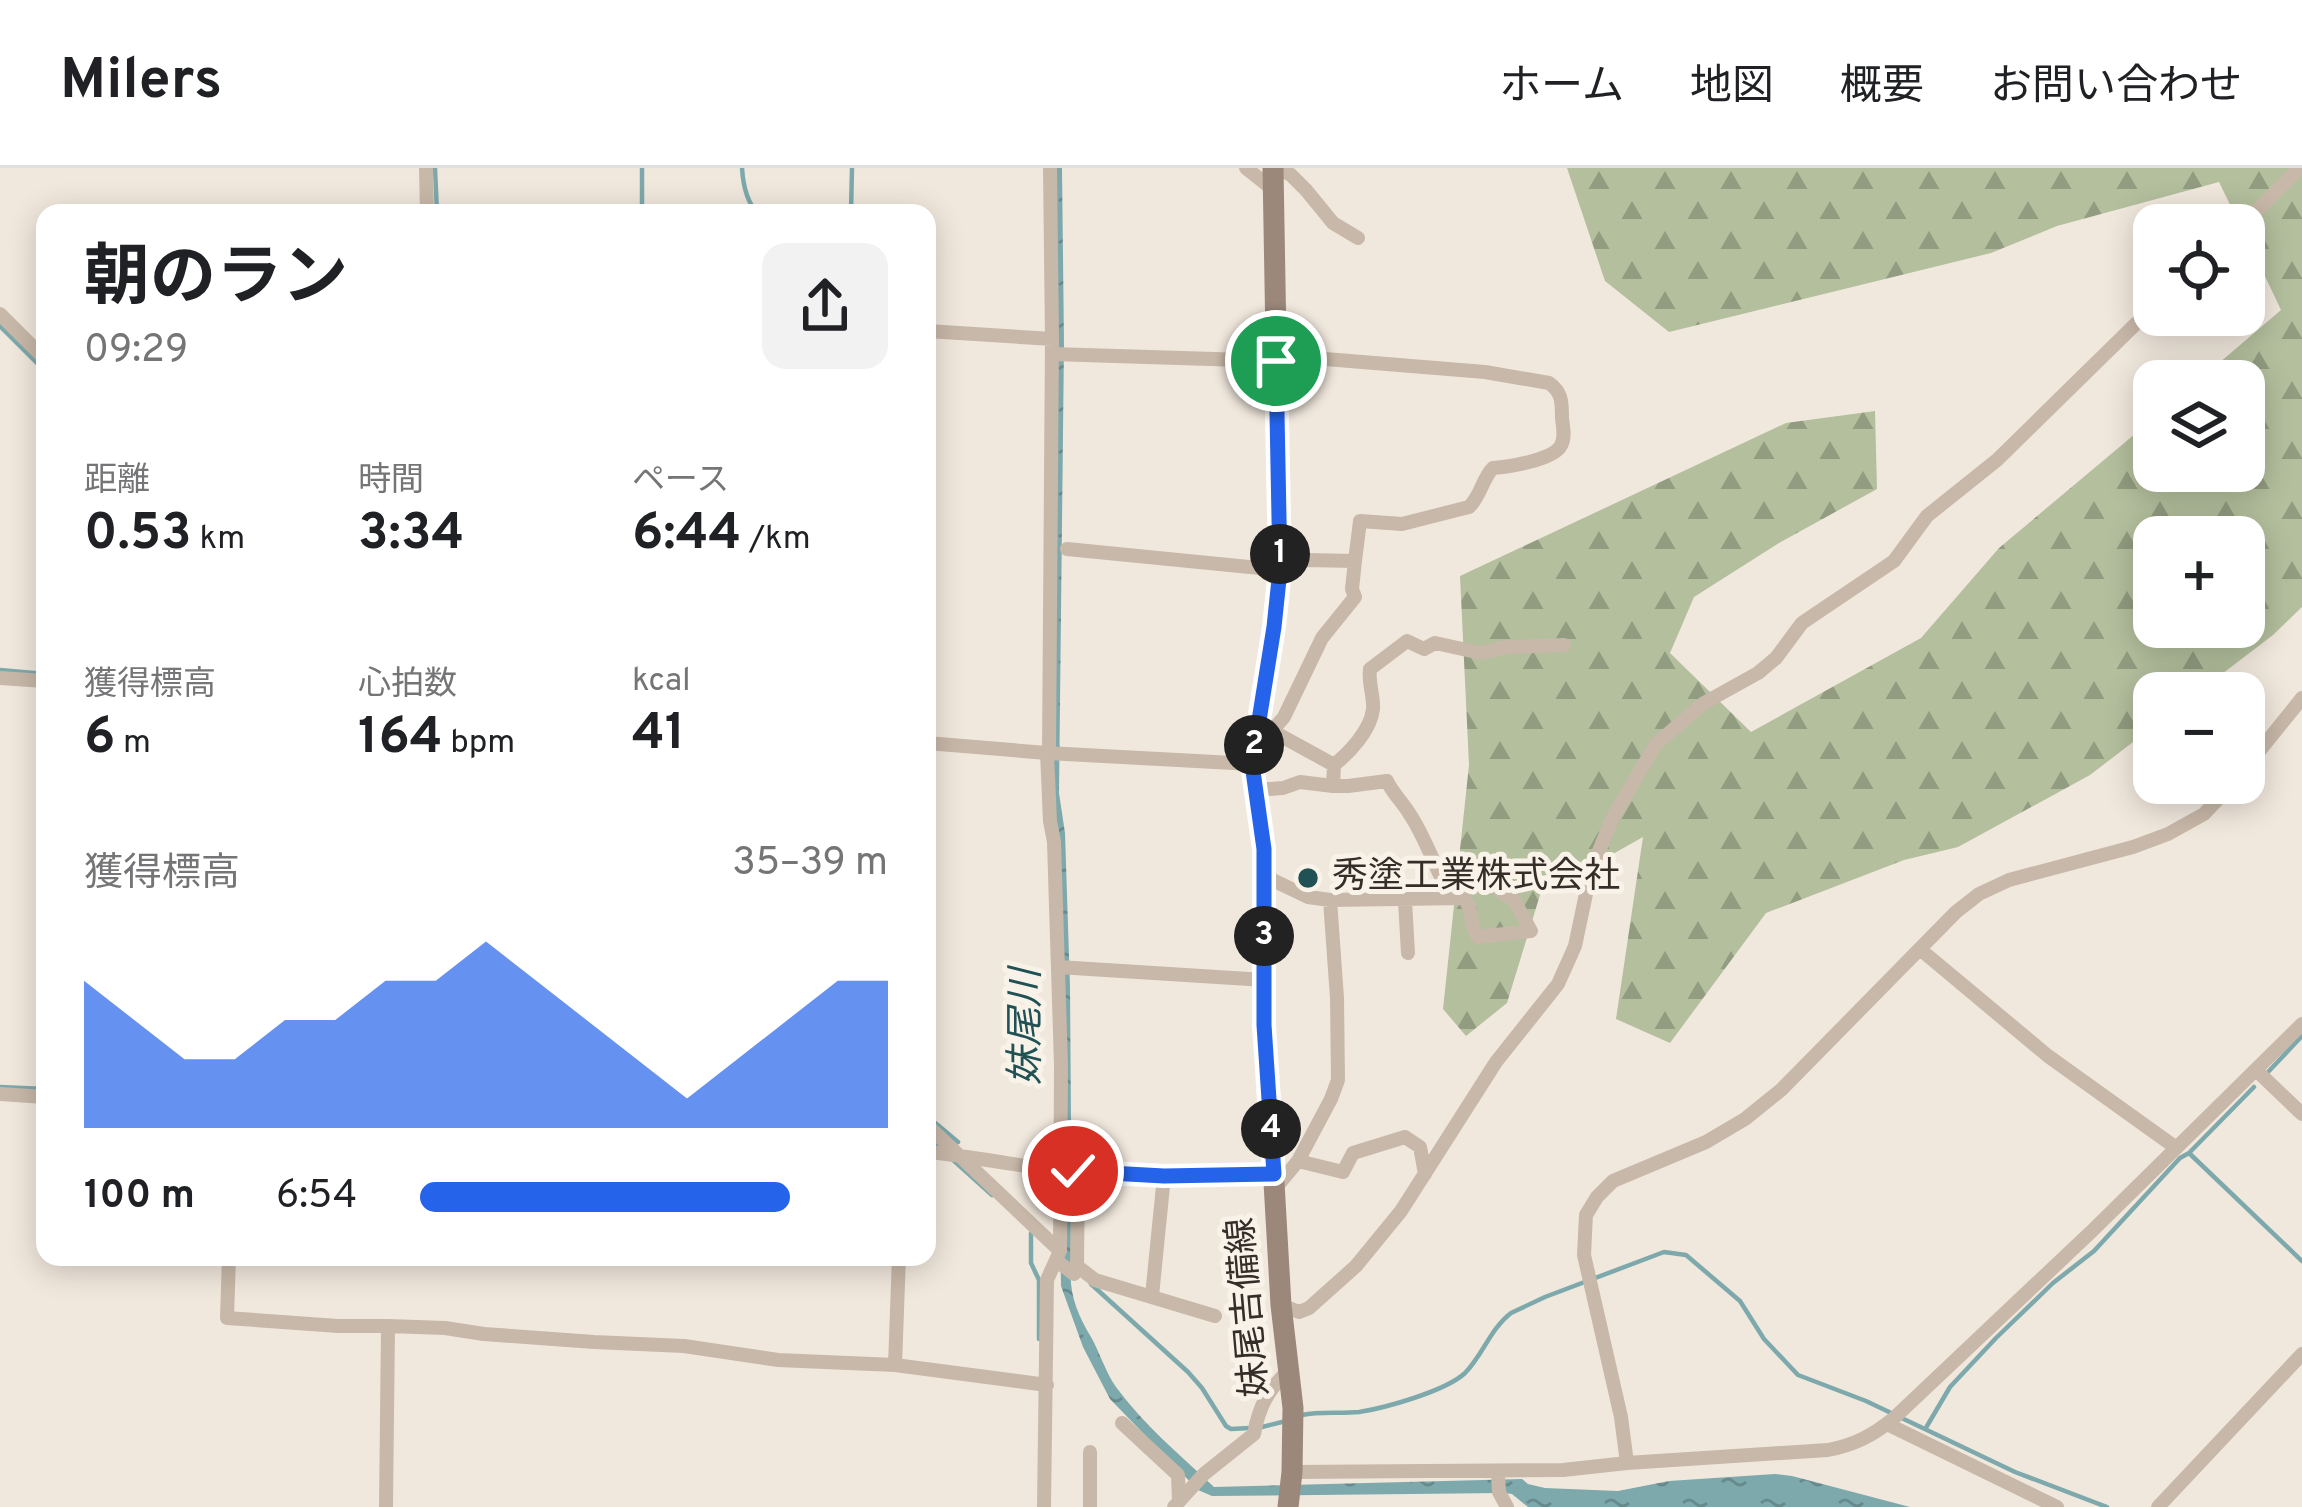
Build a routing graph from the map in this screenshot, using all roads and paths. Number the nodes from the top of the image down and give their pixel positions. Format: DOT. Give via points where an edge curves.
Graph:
graph roads {
  1 [pos="426,168"];
  2 [pos="1050,168"];
  3 [pos="1246,168"];
  4 [pos="2299,168"];
  5 [pos="1275,176"];
  6 [pos="427,204"];
  7 [pos="2264,204"];
  8 [pos="1358,238"];
  9 [pos="0,314"];
  10 [pos="2133,327"];
  11 [pos="936,332"];
  12 [pos="36,349"];
  13 [pos="1056,350"];
  14 [pos="1276,358"];
  15 [pos="1067,549"];
  16 [pos="1355,562"];
  17 [pos="1280,567"];
  18 [pos="1564,646"];
  19 [pos="0,678"];
  20 [pos="36,680"];
  21 [pos="2302,698"];
  22 [pos="1264,732"];
  23 [pos="936,744"];
  24 [pos="2265,744"];
  25 [pos="1053,753"];
  26 [pos="1252,764"];
  27 [pos="1334,765"];
  28 [pos="1333,785"];
  29 [pos="1255,790"];
  30 [pos="2213,804"];
  31 [pos="1264,875"];
  32 [pos="1330,900"];
  33 [pos="1405,901"];
  34 [pos="1921,950"];
  35 [pos="1408,953"];
  36 [pos="1064,966"];
  37 [pos="1264,980"];
  38 [pos="2302,1024"];
  39 [pos="2256,1070"];
  40 [pos="0,1094"];
  41 [pos="36,1096"];
  42 [pos="2302,1114"];
  43 [pos="2175,1148"];
  44 [pos="945,1153"];
  45 [pos="1298,1161"];
  46 [pos="1071,1171"];
  47 [pos="1425,1174"];
  48 [pos="1164,1176"];
  49 [pos="1274,1183"];
  50 [pos="1065,1263"];
  51 [pos="229,1266"];
  52 [pos="899,1266"];
  53 [pos="1152,1296"];
  54 [pos="1281,1306"];
  55 [pos="1216,1316"];
  56 [pos="388,1326"];
  57 [pos="2302,1354"];
  58 [pos="895,1362"];
  59 [pos="1288,1371"];
  60 [pos="1043,1384"];
  61 [pos="1893,1418"];
  62 [pos="1122,1423"];
  63 [pos="1090,1452"];
  64 [pos="1627,1463"];
  65 [pos="1498,1482"];
  66 [pos="1290,1490"];
  67 [pos="1177,1504"];
  68 [pos="386,1507"];
  69 [pos="1044,1507"];
  70 [pos="1090,1507"];
  71 [pos="1507,1507"];
  72 [pos="2057,1507"];
  73 [pos="2158,1507"];
  1 -- 6 [label="street"];
  2 -- 13 [label="street"];
  3 -- 5 [label="street"];
  4 -- 7 [label="street"];
  5 -- 8 [label="street" via="1291,175 1333,223"];
  5 -- 14 [label="main road, 妹尾吉備線"];
  9 -- 12 [label="street"];
  10 -- 47 [label="street" via="1997,460 1927,515 1894,561 1802,623 1758,674 1704,703 1655,744 1591,870 1568,966"];
  11 -- 13 [label="street"];
  13 -- 14 [label="street"];
  13 -- 25 [label="street"];
  14 -- 16 [label="street" via="1464,370 1557,388 1563,438 1551,455 1493,468 1469,507 1402,524 1360,521"];
  14 -- 17 [label="main road, 妹尾吉備線"];
  15 -- 17 [label="street"];
  16 -- 17 [label="street"];
  16 -- 22 [label="street" via="1355,597 1322,638 1284,717"];
  17 -- 22 [label="main road, 妹尾吉備線"];
  18 -- 27 [label="street" via="1481,652 1435,643 1424,649 1406,640 1370,669 1373,710 1354,748"];
  19 -- 20 [label="street"];
  21 -- 24 [label="street"];
  22 -- 26 [label="main road, 妹尾吉備線"];
  22 -- 27 [label="street"];
  23 -- 25 [label="street"];
  25 -- 26 [label="street"];
  25 -- 36 [label="street" via="1050,820"];
  26 -- 29 [label="main road, 妹尾吉備線"];
  27 -- 28 [label="street"];
  28 -- 29 [label="street"];
  28 -- 33 [label="street" via="1387,781 1440,875 1468,886 1493,879 1531,931 1478,937 1464,898"];
  29 -- 31 [label="main road, 妹尾吉備線"];
  30 -- 34 [label="street" via="2168,835 1979,894"];
  31 -- 32 [label="street"];
  31 -- 37 [label="main road, 妹尾吉備線"];
  32 -- 33 [label="street"];
  32 -- 45 [label="street" via="1338,1080"];
  33 -- 35 [label="street"];
  34 -- 43 [label="street"];
  34 -- 64 [label="street" via="1745,1119 1613,1181 1586,1215 1585,1255"];
  36 -- 37 [label="street"];
  36 -- 46 [label="street"];
  37 -- 49 [label="main road, 妹尾吉備線"];
  38 -- 39 [label="street"];
  39 -- 42 [label="street"];
  39 -- 43 [label="street"];
  40 -- 41 [label="street"];
  43 -- 61 [label="street"];
  44 -- 46 [label="street"];
  44 -- 50 [label="street"];
  45 -- 47 [label="street" via="1343,1172 1353,1153 1406,1137 1420,1147"];
  45 -- 49 [label="street"];
  46 -- 48 [label="street"];
  46 -- 50 [label="street"];
  46 -- 50 [label="street"];
  47 -- 54 [label="street" via="1356,1266 1309,1308"];
  48 -- 49 [label="street"];
  48 -- 53 [label="street"];
  49 -- 54 [label="main road, 妹尾吉備線"];
  50 -- 53 [label="street"];
  50 -- 60 [label="street" via="1046,1280"];
  51 -- 56 [label="street" via="227,1318"];
  52 -- 58 [label="street"];
  53 -- 55 [label="street"];
  54 -- 59 [label="main road, 妹尾吉備線"];
  56 -- 58 [label="street" via="778,1360"];
  56 -- 68 [label="street"];
  57 -- 73 [label="street"];
  58 -- 60 [label="street"];
  59 -- 66 [label="main road, 妹尾吉備線"];
  59 -- 67 [label="street" via="1266,1395 1256,1428"];
  60 -- 69 [label="street"];
  61 -- 64 [label="street" via="1850,1446 1828,1450"];
  61 -- 72 [label="street"];
  62 -- 67 [label="street" via="1178,1475"];
  63 -- 70 [label="street"];
  64 -- 65 [label="street"];
  65 -- 66 [label="street"];
  65 -- 71 [label="street"];
}
